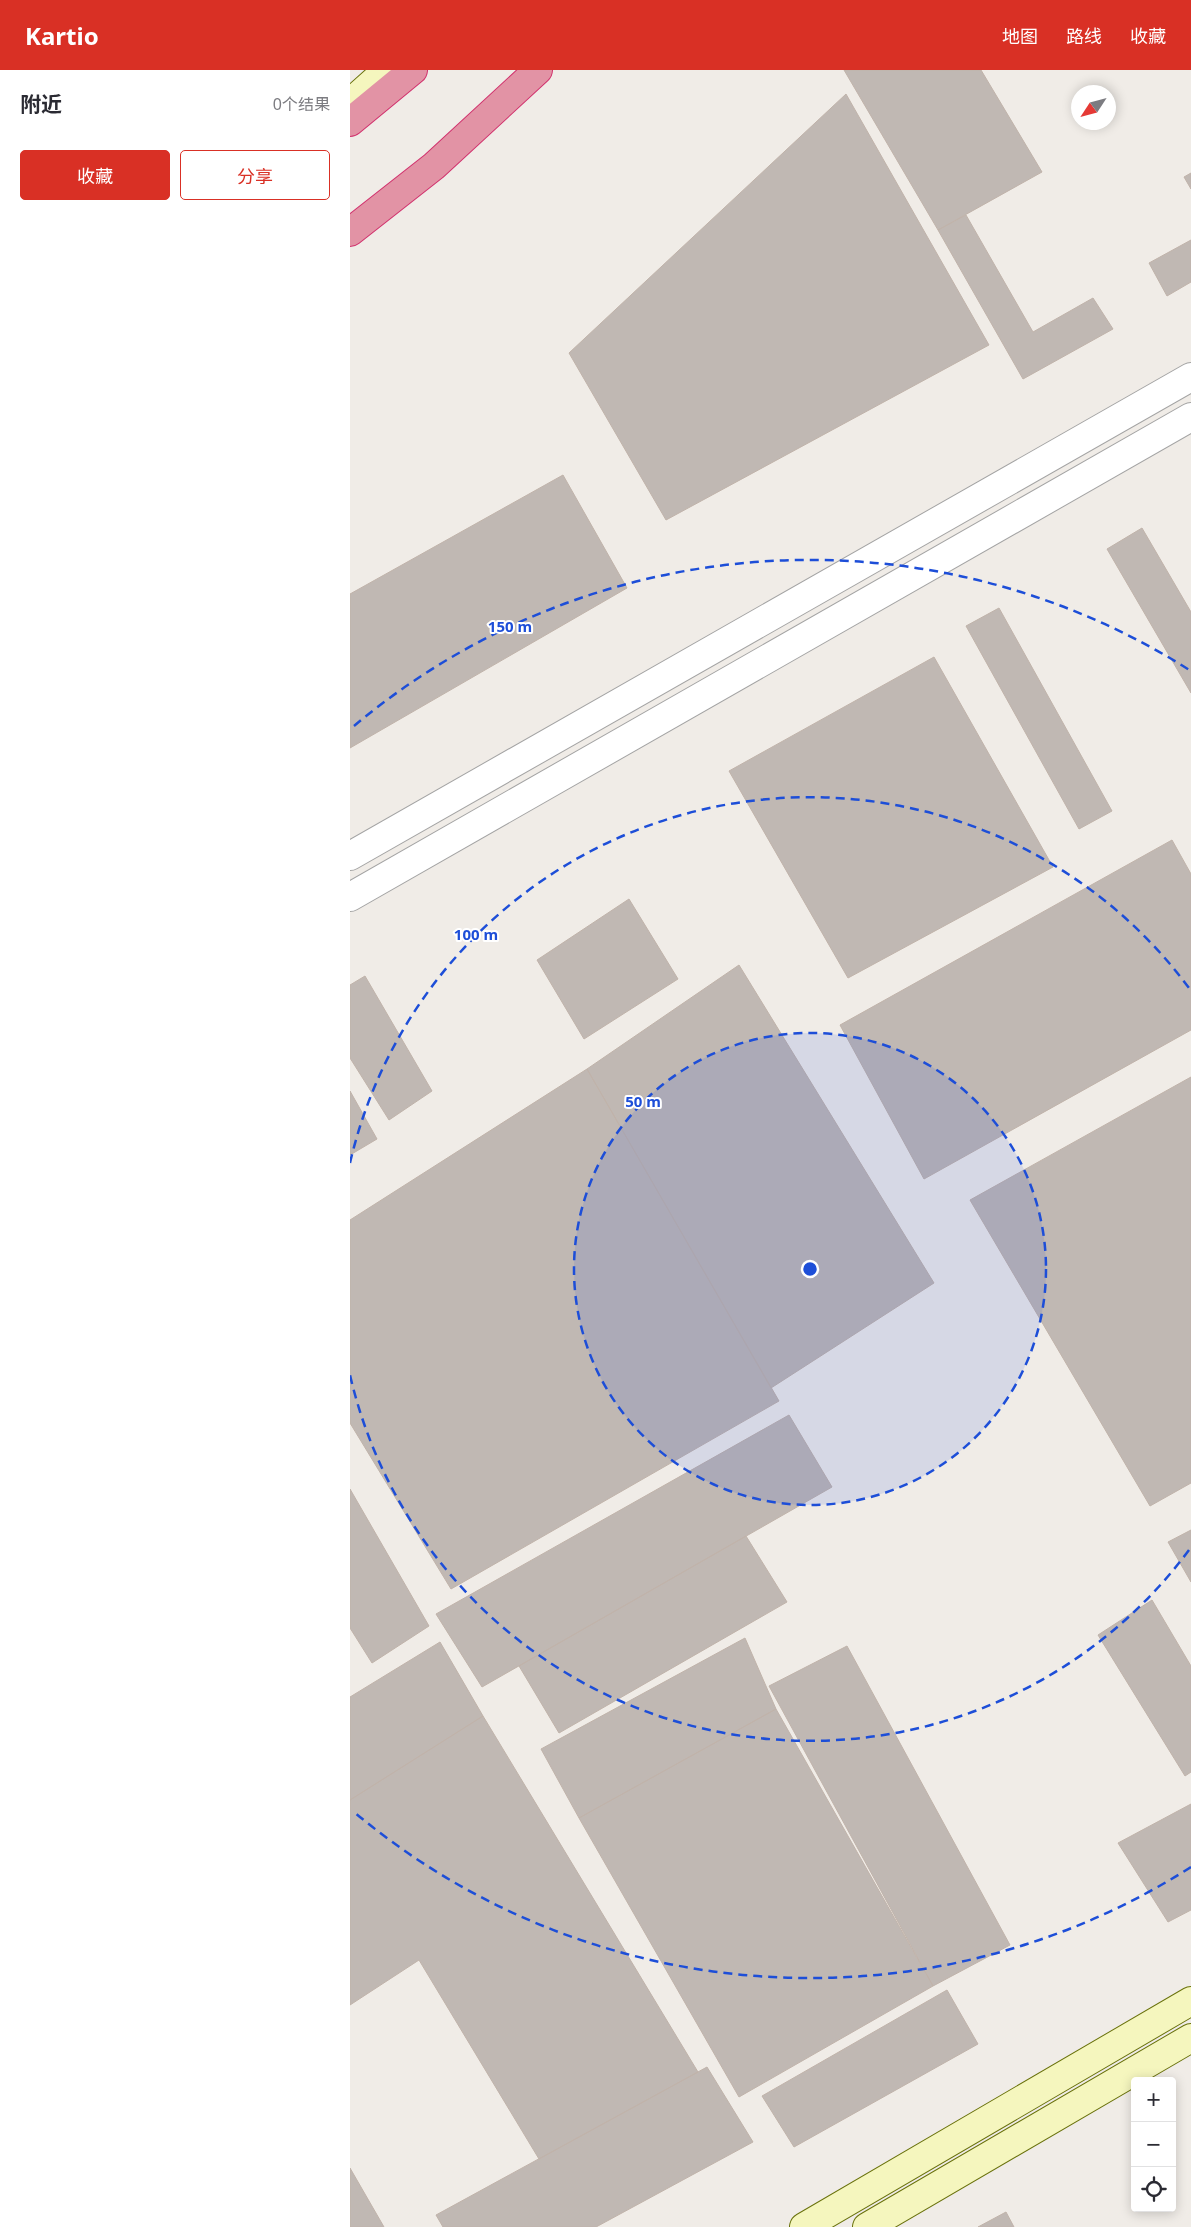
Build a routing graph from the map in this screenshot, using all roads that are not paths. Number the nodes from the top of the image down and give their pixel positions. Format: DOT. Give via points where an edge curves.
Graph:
graph roads {
  1 [pos="387,70"];
  2 [pos="413,70"];
  3 [pos="538,70"];
  4 [pos="350,104"];
  5 [pos="350,122"];
  6 [pos="350,232"];
  7 [pos="1191,377"];
  8 [pos="1191,417"];
  9 [pos="350,856"];
  10 [pos="350,896"];
  11 [pos="1191,2001"];
  12 [pos="1191,2038"];
  13 [pos="804,2227"];
  14 [pos="867,2227"];
  1 -- 4 [label="street"];
  2 -- 5 [label="highway"];
  3 -- 6 [label="highway" via="434,166"];
  7 -- 9 [label="street"];
  8 -- 10 [label="street"];
  11 -- 13 [label="street"];
  12 -- 14 [label="street"];
}
